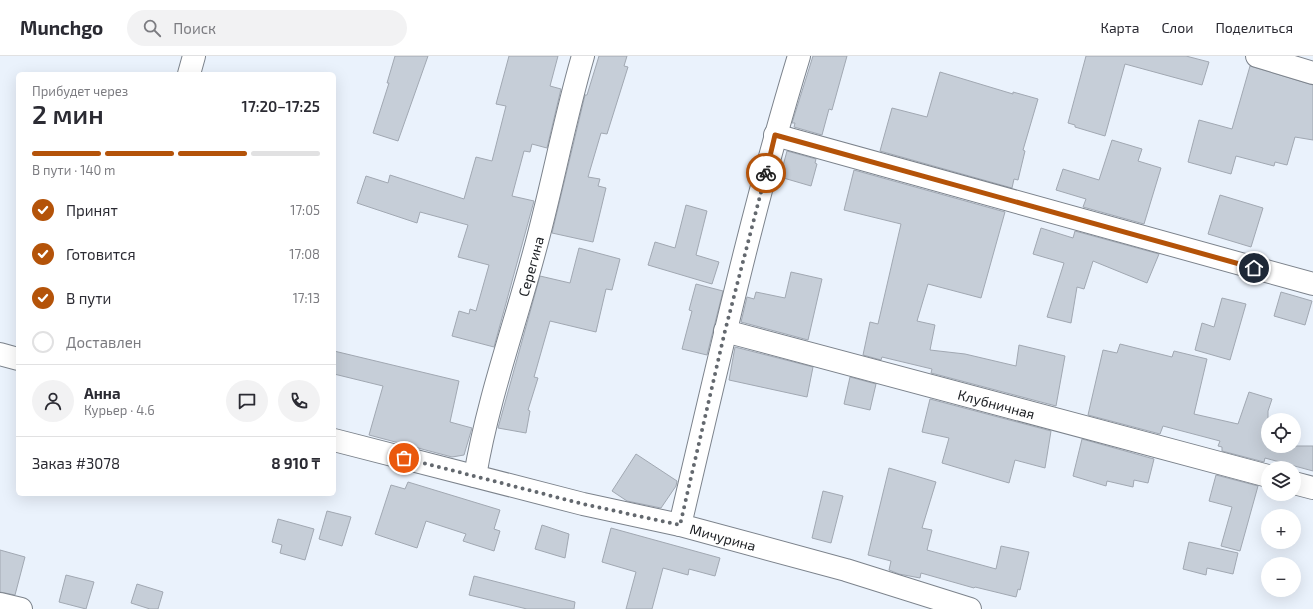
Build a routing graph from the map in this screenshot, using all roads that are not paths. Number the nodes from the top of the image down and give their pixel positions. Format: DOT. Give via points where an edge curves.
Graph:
graph roads {
  1 [pos="194,56"];
  2 [pos="583,56"];
  3 [pos="799,56"];
  4 [pos="1257,56"];
  5 [pos="190,72"];
  6 [pos="1313,72"];
  7 [pos="775,135"];
  8 [pos="1313,284"];
  9 [pos="725,331"];
  10 [pos="0,354"];
  11 [pos="16,358"];
  12 [pos="336,441"];
  13 [pos="1261,474"];
  14 [pos="475,476"];
  15 [pos="1301,485"];
  16 [pos="1313,488"];
  17 [pos="680,525"];
  18 [pos="0,604"];
  19 [pos="21,609"];
  20 [pos="970,609"];
  1 -- 5 [label="street"];
  2 -- 14 [label="street, Серегина" via="534,253 499,369 481,440"];
  3 -- 7 [label="street"];
  4 -- 6 [label="street"];
  7 -- 8 [label="street"];
  7 -- 9 [label="street"];
  9 -- 13 [label="street, Клубничная"];
  9 -- 17 [label="street"];
  10 -- 11 [label="street"];
  12 -- 14 [label="street, Мичурина"];
  14 -- 17 [label="street, Мичурина" via="583,504"];
  15 -- 16 [label="street"];
  17 -- 20 [label="street, Мичурина" via="846,570"];
  18 -- 19 [label="street"];
}
